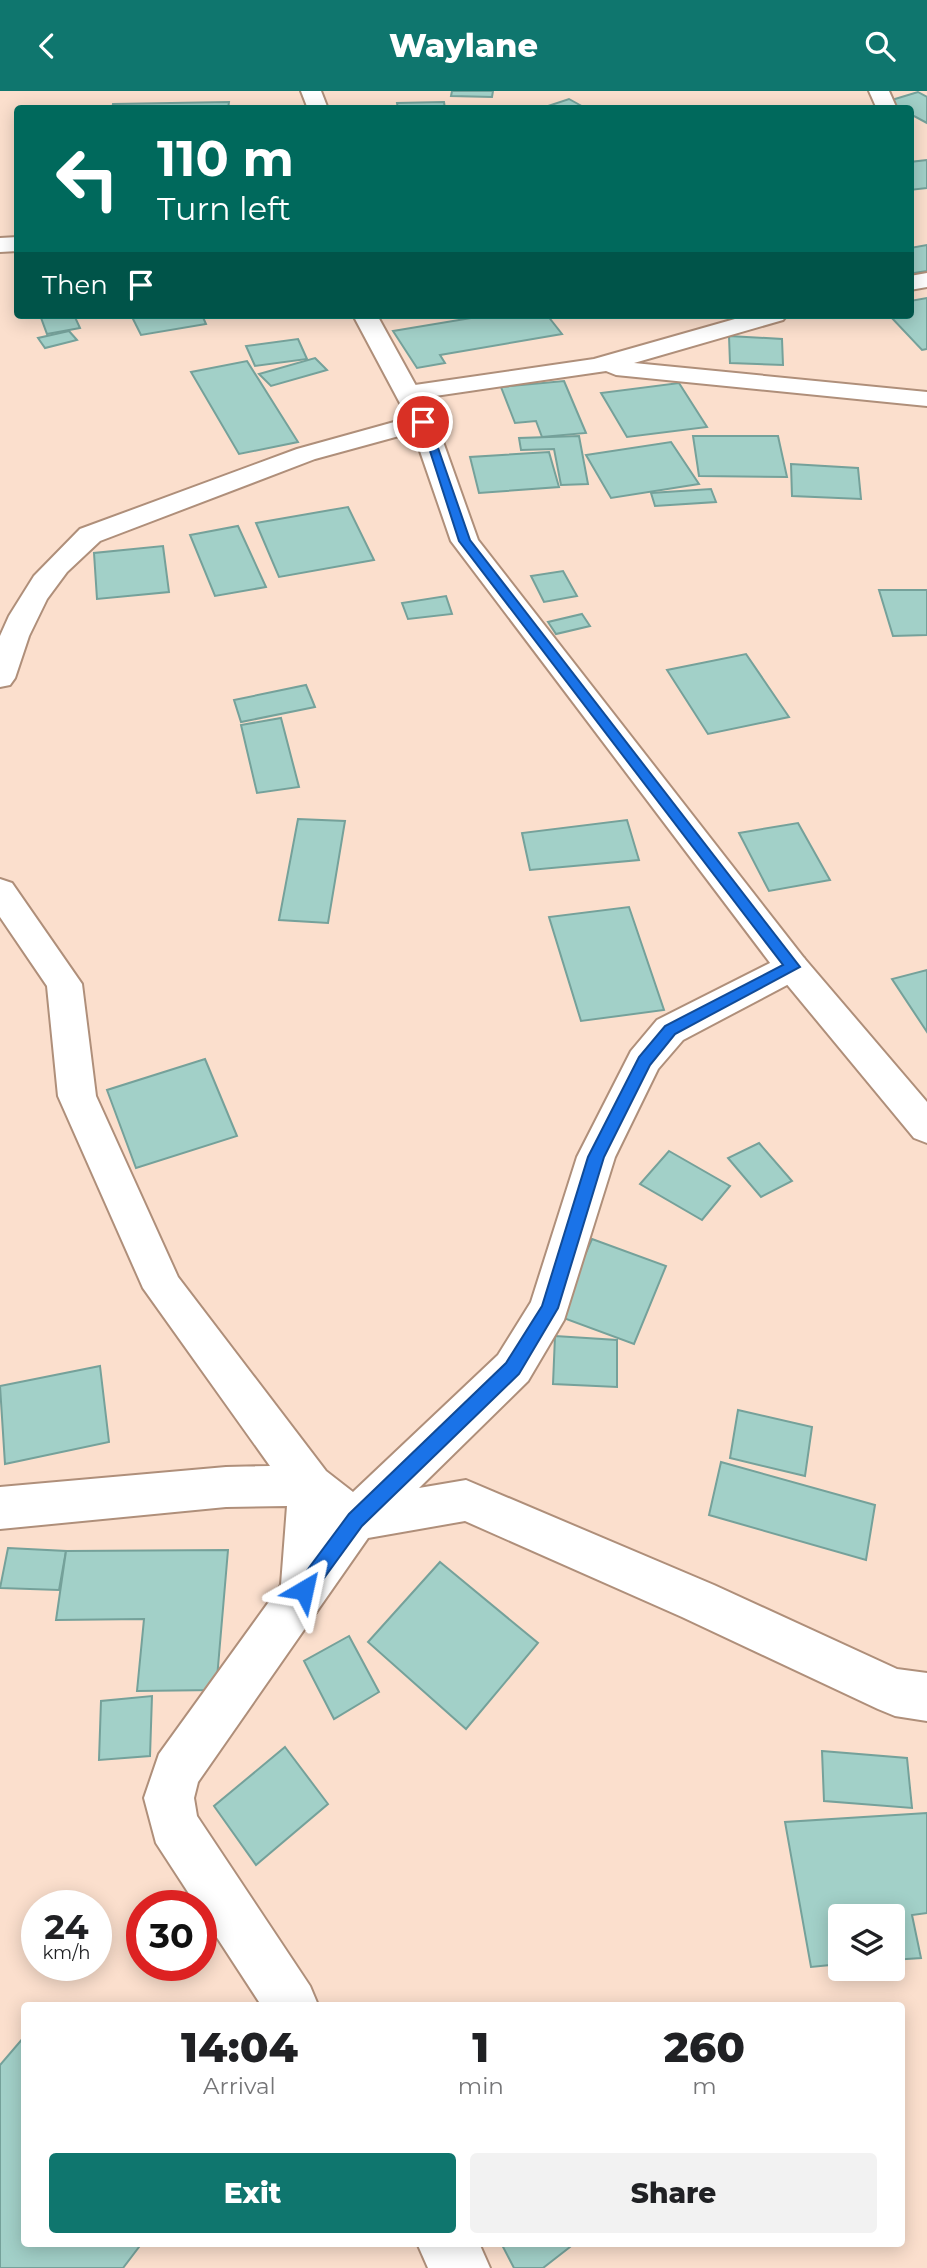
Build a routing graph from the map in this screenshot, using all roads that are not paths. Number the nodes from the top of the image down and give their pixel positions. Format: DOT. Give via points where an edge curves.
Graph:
graph roads {
  1 [pos="367,319"];
  2 [pos="761,319"];
  3 [pos="596,366"];
  4 [pos="408,393"];
  5 [pos="927,399"];
  6 [pos="423,422"];
  7 [pos="0,678"];
  8 [pos="0,891"];
  9 [pos="792,967"];
  10 [pos="927,1128"];
  11 [pos="310,1485"];
  12 [pos="0,1508"];
  13 [pos="355,1520"];
  14 [pos="304,1590"];
  15 [pos="927,1697"];
  16 [pos="289,2002"];
  1 -- 4 [label="street"];
  2 -- 3 [label="street"];
  3 -- 4 [label="street"];
  3 -- 5 [label="street"];
  4 -- 6 [label="street"];
  6 -- 7 [label="street" via="306,454 90,535 67,553 36,591 15,629"];
  6 -- 9 [label="street" via="465,541"];
  8 -- 11 [label="street" via="64,984 77,1096 163,1288"];
  9 -- 10 [label="street"];
  9 -- 13 [label="street" via="670,1030 644,1061 596,1157 550,1308 513,1368"];
  11 -- 12 [label="street" via="226,1487"];
  11 -- 13 [label="street"];
  11 -- 14 [label="street"];
  13 -- 14 [label="street"];
  13 -- 15 [label="street" via="466,1500 895,1692"];
  14 -- 16 [label="street" via="176,1771 169,1798 174,1825"];
}
